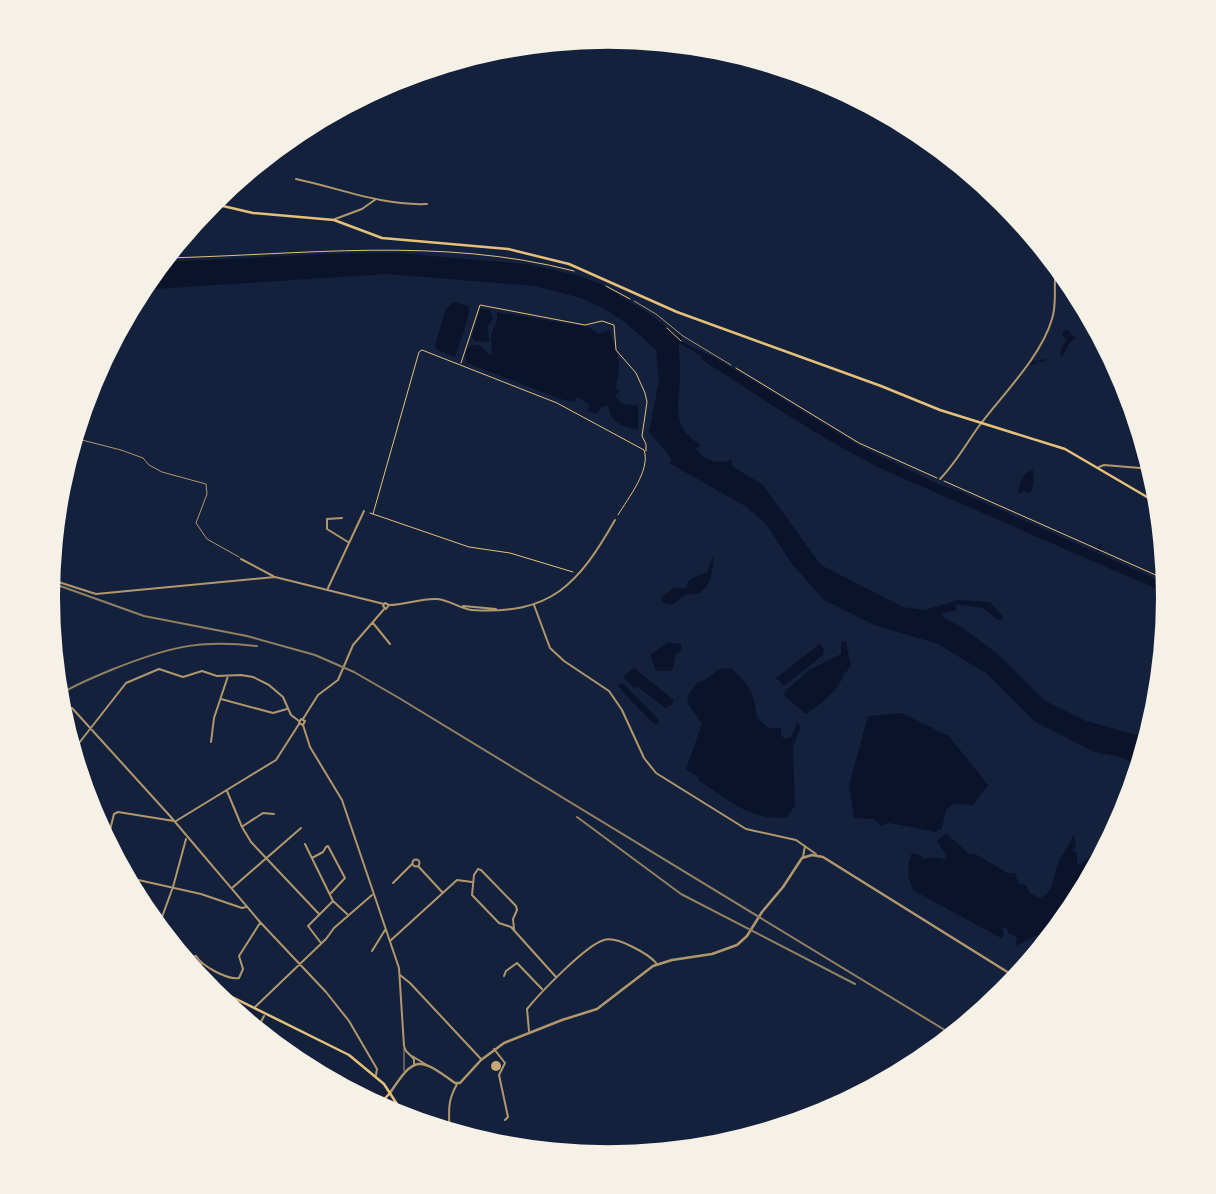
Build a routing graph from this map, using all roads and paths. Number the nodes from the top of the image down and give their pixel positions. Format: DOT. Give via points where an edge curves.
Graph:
graph roads {
  1 [pos="296,179"];
  2 [pos="376,199"];
  3 [pos="427,204"];
  4 [pos="225,206"];
  5 [pos="334,220"];
  6 [pos="178,258"];
  7 [pos="579,273"];
  8 [pos="1054,279"];
  9 [pos="602,284"];
  10 [pos="633,301"];
  11 [pos="667,326"];
  12 [pos="681,341"];
  13 [pos="461,365"];
  14 [pos="731,365"];
  15 [pos="981,424"];
  16 [pos="83,440"];
  17 [pos="645,453"];
  18 [pos="1109,466"];
  19 [pos="1099,467"];
  20 [pos="1140,468"];
  21 [pos="1105,471"];
  22 [pos="940,479"];
  23 [pos="1146,496"];
  24 [pos="363,511"];
  25 [pos="373,513"];
  26 [pos="342,519"];
  27 [pos="615,520"];
  28 [pos="349,542"];
  29 [pos="241,559"];
  30 [pos="579,574"];
  31 [pos="1155,575"];
  32 [pos="273,577"];
  33 [pos="60,582"];
  34 [pos="328,589"];
  35 [pos="534,605"];
  36 [pos="384,606"];
  37 [pos="372,622"];
  38 [pos="390,643"];
  39 [pos="228,676"];
  40 [pos="221,699"];
  41 [pos="72,708"];
  42 [pos="289,709"];
  43 [pos="303,719"];
  44 [pos="300,723"];
  45 [pos="90,726"];
  46 [pos="80,741"];
  47 [pos="211,742"];
  48 [pos="227,791"];
  49 [pos="274,814"];
  50 [pos="175,821"];
  51 [pos="111,826"];
  52 [pos="242,827"];
  53 [pos="302,828"];
  54 [pos="188,838"];
  55 [pos="304,844"];
  56 [pos="805,846"];
  57 [pos="817,855"];
  58 [pos="312,858"];
  59 [pos="802,858"];
  60 [pos="266,859"];
  61 [pos="412,864"];
  62 [pos="418,866"];
  63 [pos="139,880"];
  64 [pos="473,882"];
  65 [pos="393,883"];
  66 [pos="173,887"];
  67 [pos="232,888"];
  68 [pos="443,893"];
  69 [pos="330,894"];
  70 [pos="374,894"];
  71 [pos="334,901"];
  72 [pos="247,906"];
  73 [pos="319,914"];
  74 [pos="162,916"];
  75 [pos="349,916"];
  76 [pos="513,919"];
  77 [pos="260,922"];
  78 [pos="505,925"];
  79 [pos="514,929"];
  80 [pos="386,930"];
  81 [pos="390,941"];
  82 [pos="322,943"];
  83 [pos="372,951"];
  84 [pos="300,964"];
  85 [pos="658,964"];
  86 [pos="202,965"];
  87 [pos="1007,972"];
  88 [pos="400,975"];
  89 [pos="505,975"];
  90 [pos="556,977"];
  91 [pos="543,990"];
  92 [pos="237,999"];
  93 [pos="255,1008"];
  94 [pos="265,1013"];
  95 [pos="261,1021"];
  96 [pos="530,1034"];
  97 [pos="404,1046"];
  98 [pos="494,1049"];
  99 [pos="412,1056"];
  100 [pos="481,1060"];
  101 [pos="414,1064"];
  102 [pos="426,1064"];
  103 [pos="404,1073"];
  104 [pos="375,1076"];
  105 [pos="457,1083"];
  106 [pos="390,1093"];
  107 [pos="386,1097"];
  108 [pos="396,1102"];
  109 [pos="505,1120"];
  110 [pos="449,1121"];
  1 -- 2 [label="street"];
  2 -- 3 [label="street"];
  2 -- 5 [label="street"];
  4 -- 5 [label="main road"];
  5 -- 15 [label="main road" via="382,237 508,249 549,258 677,312"];
  6 -- 7 [label="path" via="393,250 538,262"];
  8 -- 15 [label="street" via="1055,307 1045,338"];
  9 -- 10 [label="path"];
  10 -- 14 [label="lane"];
  11 -- 12 [label="path"];
  13 -- 17 [label="path" via="578,414"];
  13 -- 17 [label="path" via="480,305 585,325 608,322 614,325 616,350 642,383 647,402 642,436"];
  13 -- 25 [label="path" via="425,350 419,352"];
  14 -- 22 [label="path" via="859,443"];
  15 -- 19 [label="main road" via="1065,449"];
  15 -- 22 [label="street"];
  16 -- 29 [label="lane" via="121,450 163,472 206,484 196,523 207,539"];
  17 -- 27 [label="path" via="641,474"];
  18 -- 19 [label="street"];
  18 -- 20 [label="street"];
  18 -- 21 [label="street"];
  19 -- 21 [label="main road"];
  21 -- 23 [label="main road"];
  22 -- 31 [label="path"];
  24 -- 25 [label="path"];
  24 -- 28 [label="street"];
  25 -- 30 [label="path" via="469,547 510,553"];
  26 -- 28 [label="street" via="327,519 327,529"];
  27 -- 30 [label="street"];
  28 -- 34 [label="street"];
  29 -- 32 [label="street"];
  30 -- 35 [label="street" via="561,591"];
  32 -- 33 [label="street" via="96,594"];
  32 -- 34 [label="street"];
  34 -- 36 [label="street"];
  35 -- 36 [label="street" via="511,611 433,599"];
  35 -- 56 [label="street" via="555,653 609,691 643,758 656,773 746,829"];
  36 -- 37 [label="street"];
  37 -- 38 [label="street"];
  37 -- 43 [label="street" via="353,645 334,683 316,698"];
  39 -- 40 [label="street"];
  39 -- 42 [label="street" via="264,682 283,697"];
  39 -- 45 [label="street" via="202,671 183,677 161,669 144,675 126,683"];
  40 -- 42 [label="street" via="272,713"];
  40 -- 47 [label="street"];
  41 -- 45 [label="street"];
  42 -- 44 [label="street"];
  43 -- 44 [label="street"];
  43 -- 44 [label="street"];
  44 -- 48 [label="street" via="276,760"];
  44 -- 70 [label="street" via="342,800"];
  45 -- 46 [label="street"];
  45 -- 50 [label="street"];
  48 -- 50 [label="street"];
  48 -- 52 [label="street"];
  49 -- 52 [label="street" via="262,813"];
  50 -- 51 [label="street" via="118,812"];
  50 -- 54 [label="street"];
  52 -- 60 [label="street"];
  53 -- 60 [label="street"];
  54 -- 66 [label="street"];
  54 -- 67 [label="street"];
  55 -- 58 [label="street"];
  56 -- 57 [label="street"];
  56 -- 59 [label="street"];
  57 -- 59 [label="street"];
  57 -- 87 [label="street"];
  58 -- 69 [label="street"];
  58 -- 69 [label="street" via="328,846 345,878"];
  59 -- 85 [label="street" via="740,943 723,951"];
  60 -- 67 [label="street"];
  60 -- 73 [label="street"];
  61 -- 62 [label="street"];
  61 -- 62 [label="street" via="417,859"];
  61 -- 65 [label="street"];
  62 -- 68 [label="street"];
  63 -- 66 [label="street"];
  64 -- 68 [label="street" via="457,880"];
  64 -- 76 [label="street" via="475,872 481,870 516,906"];
  64 -- 78 [label="street" via="472,894"];
  66 -- 72 [label="street"];
  66 -- 74 [label="street"];
  67 -- 72 [label="street"];
  68 -- 81 [label="street"];
  69 -- 71 [label="street"];
  70 -- 75 [label="street"];
  70 -- 80 [label="street"];
  71 -- 73 [label="street"];
  71 -- 75 [label="street"];
  72 -- 77 [label="street"];
  73 -- 82 [label="street" via="308,929"];
  75 -- 82 [label="street"];
  76 -- 78 [label="street"];
  76 -- 79 [label="street"];
  77 -- 84 [label="street"];
  77 -- 86 [label="street" via="239,956 243,969 239,978"];
  78 -- 79 [label="street"];
  79 -- 90 [label="street"];
  80 -- 81 [label="street"];
  80 -- 83 [label="street"];
  81 -- 88 [label="street"];
  82 -- 84 [label="street"];
  84 -- 93 [label="street"];
  84 -- 104 [label="street" via="349,1021 377,1069"];
  85 -- 90 [label="street" via="627,944 606,939"];
  85 -- 96 [label="street" via="597,1009"];
  88 -- 97 [label="street"];
  88 -- 100 [label="street"];
  89 -- 91 [label="street" via="517,963"];
  90 -- 91 [label="street"];
  91 -- 96 [label="street" via="527,1009"];
  92 -- 93 [label="main road"];
  93 -- 94 [label="main road"];
  94 -- 95 [label="street"];
  94 -- 104 [label="main road" via="349,1055"];
  96 -- 98 [label="street"];
  97 -- 99 [label="street"];
  97 -- 103 [label="lane"];
  98 -- 100 [label="street"];
  98 -- 109 [label="street" via="505,1063 499,1075"];
  99 -- 101 [label="street"];
  99 -- 102 [label="street"];
  100 -- 105 [label="street"];
  101 -- 102 [label="street"];
  101 -- 103 [label="street"];
  102 -- 105 [label="street"];
  103 -- 106 [label="street"];
  104 -- 106 [label="main road"];
  105 -- 110 [label="street" via="448,1106"];
  106 -- 107 [label="main road"];
  106 -- 108 [label="main road"];
}
